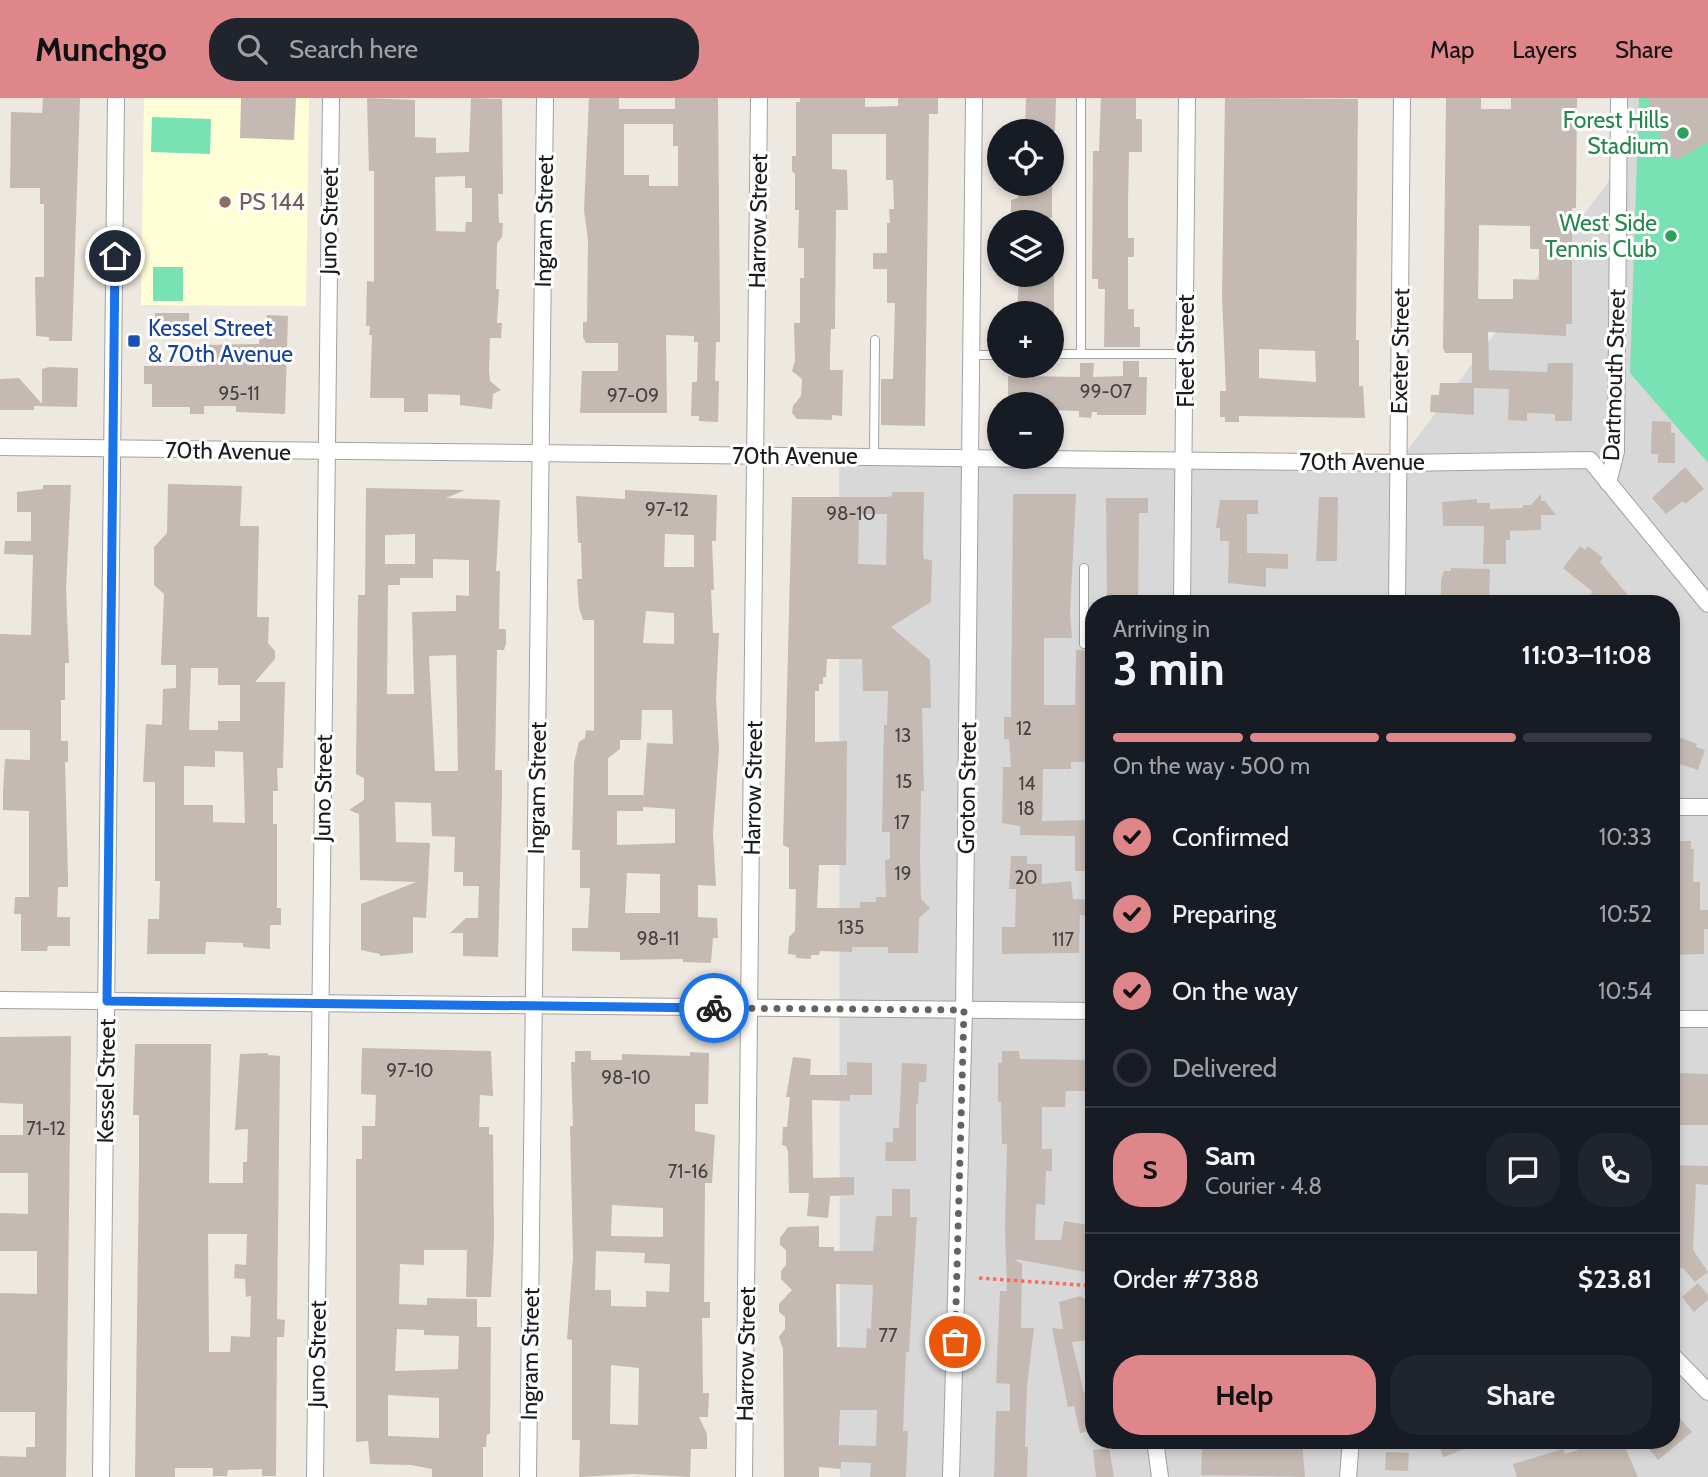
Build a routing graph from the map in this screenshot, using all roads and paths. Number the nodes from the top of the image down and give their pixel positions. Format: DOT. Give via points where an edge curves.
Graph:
graph roads {
  1 [pos="116,98"];
  2 [pos="331,98"];
  3 [pos="545,98"];
  4 [pos="760,98"];
  5 [pos="974,98"];
  6 [pos="1081,98"];
  7 [pos="1187,98"];
  8 [pos="1402,98"];
  9 [pos="1619,98"];
  10 [pos="875,340"];
  11 [pos="1064,354"];
  12 [pos="1080,354"];
  13 [pos="1186,354"];
  14 [pos="971,355"];
  15 [pos="987,355"];
  16 [pos="0,447"];
  17 [pos="113,449"];
  18 [pos="327,452"];
  19 [pos="541,453"];
  20 [pos="755,456"];
  21 [pos="874,456"];
  22 [pos="970,458"];
  23 [pos="1185,460"];
  24 [pos="1590,460"];
  25 [pos="1398,463"];
  26 [pos="1608,483"];
  27 [pos="1084,568"];
  28 [pos="1182,595"];
  29 [pos="1397,595"];
  30 [pos="1708,604"];
  31 [pos="1085,644"];
  32 [pos="1680,807"];
  33 [pos="1708,807"];
  34 [pos="0,1000"];
  35 [pos="107,1001"];
  36 [pos="321,1003"];
  37 [pos="535,1006"];
  38 [pos="750,1008"];
  39 [pos="964,1010"];
  40 [pos="1085,1011"];
  41 [pos="1680,1019"];
  42 [pos="1708,1019"];
  43 [pos="979,1278"];
  44 [pos="1085,1285"];
  45 [pos="1680,1363"];
  46 [pos="1708,1392"];
  47 [pos="1156,1449"];
  48 [pos="1350,1449"];
  49 [pos="101,1477"];
  50 [pos="315,1477"];
  51 [pos="528,1477"];
  52 [pos="744,1477"];
  53 [pos="951,1477"];
  54 [pos="1160,1477"];
  55 [pos="1348,1477"];
  1 -- 17 [label="street, Kessel Street"];
  2 -- 18 [label="street, Juno Street"];
  3 -- 19 [label="street, Ingram Street"];
  4 -- 20 [label="street, Harrow Street"];
  5 -- 14 [label="street, Groton Street"];
  6 -- 12 [label="lane"];
  7 -- 13 [label="street, Fleet Street"];
  8 -- 25 [label="street, Exeter Street"];
  9 -- 26 [label="street, Dartmouth Street" via="1616,451"];
  10 -- 21 [label="lane"];
  11 -- 12 [label="lane"];
  12 -- 13 [label="lane"];
  13 -- 23 [label="street, Fleet Street"];
  14 -- 15 [label="lane"];
  14 -- 22 [label="street, Groton Street"];
  16 -- 17 [label="street, 70th Avenue"];
  17 -- 18 [label="street, 70th Avenue"];
  17 -- 35 [label="street, Kessel Street"];
  18 -- 19 [label="street, 70th Avenue"];
  18 -- 36 [label="street, Juno Street"];
  19 -- 20 [label="street, 70th Avenue"];
  19 -- 37 [label="street, Ingram Street"];
  20 -- 21 [label="street, 70th Avenue"];
  20 -- 38 [label="street, Harrow Street"];
  21 -- 22 [label="street, 70th Avenue"];
  22 -- 23 [label="street, 70th Avenue"];
  22 -- 39 [label="street, Groton Street"];
  23 -- 25 [label="street, 70th Avenue"];
  23 -- 28 [label="street, Fleet Street"];
  24 -- 25 [label="street, 70th Avenue"];
  24 -- 26 [label="street, Dartmouth Street"];
  25 -- 29 [label="street, Exeter Street"];
  26 -- 30 [label="street, Dartmouth Street"];
  27 -- 31 [label="lane"];
  32 -- 33 [label="street"];
  34 -- 35 [label="street"];
  35 -- 36 [label="street"];
  35 -- 49 [label="street, Kessel Street"];
  36 -- 37 [label="street"];
  36 -- 50 [label="street, Juno Street"];
  37 -- 38 [label="street"];
  37 -- 51 [label="street, Ingram Street"];
  38 -- 39 [label="street"];
  38 -- 52 [label="street, Harrow Street"];
  39 -- 40 [label="street"];
  39 -- 53 [label="street, Groton Street"];
  41 -- 42 [label="street"];
  43 -- 44 [label="path"];
  45 -- 46 [label="street"];
  47 -- 54 [label="street"];
  48 -- 55 [label="street"];
}
